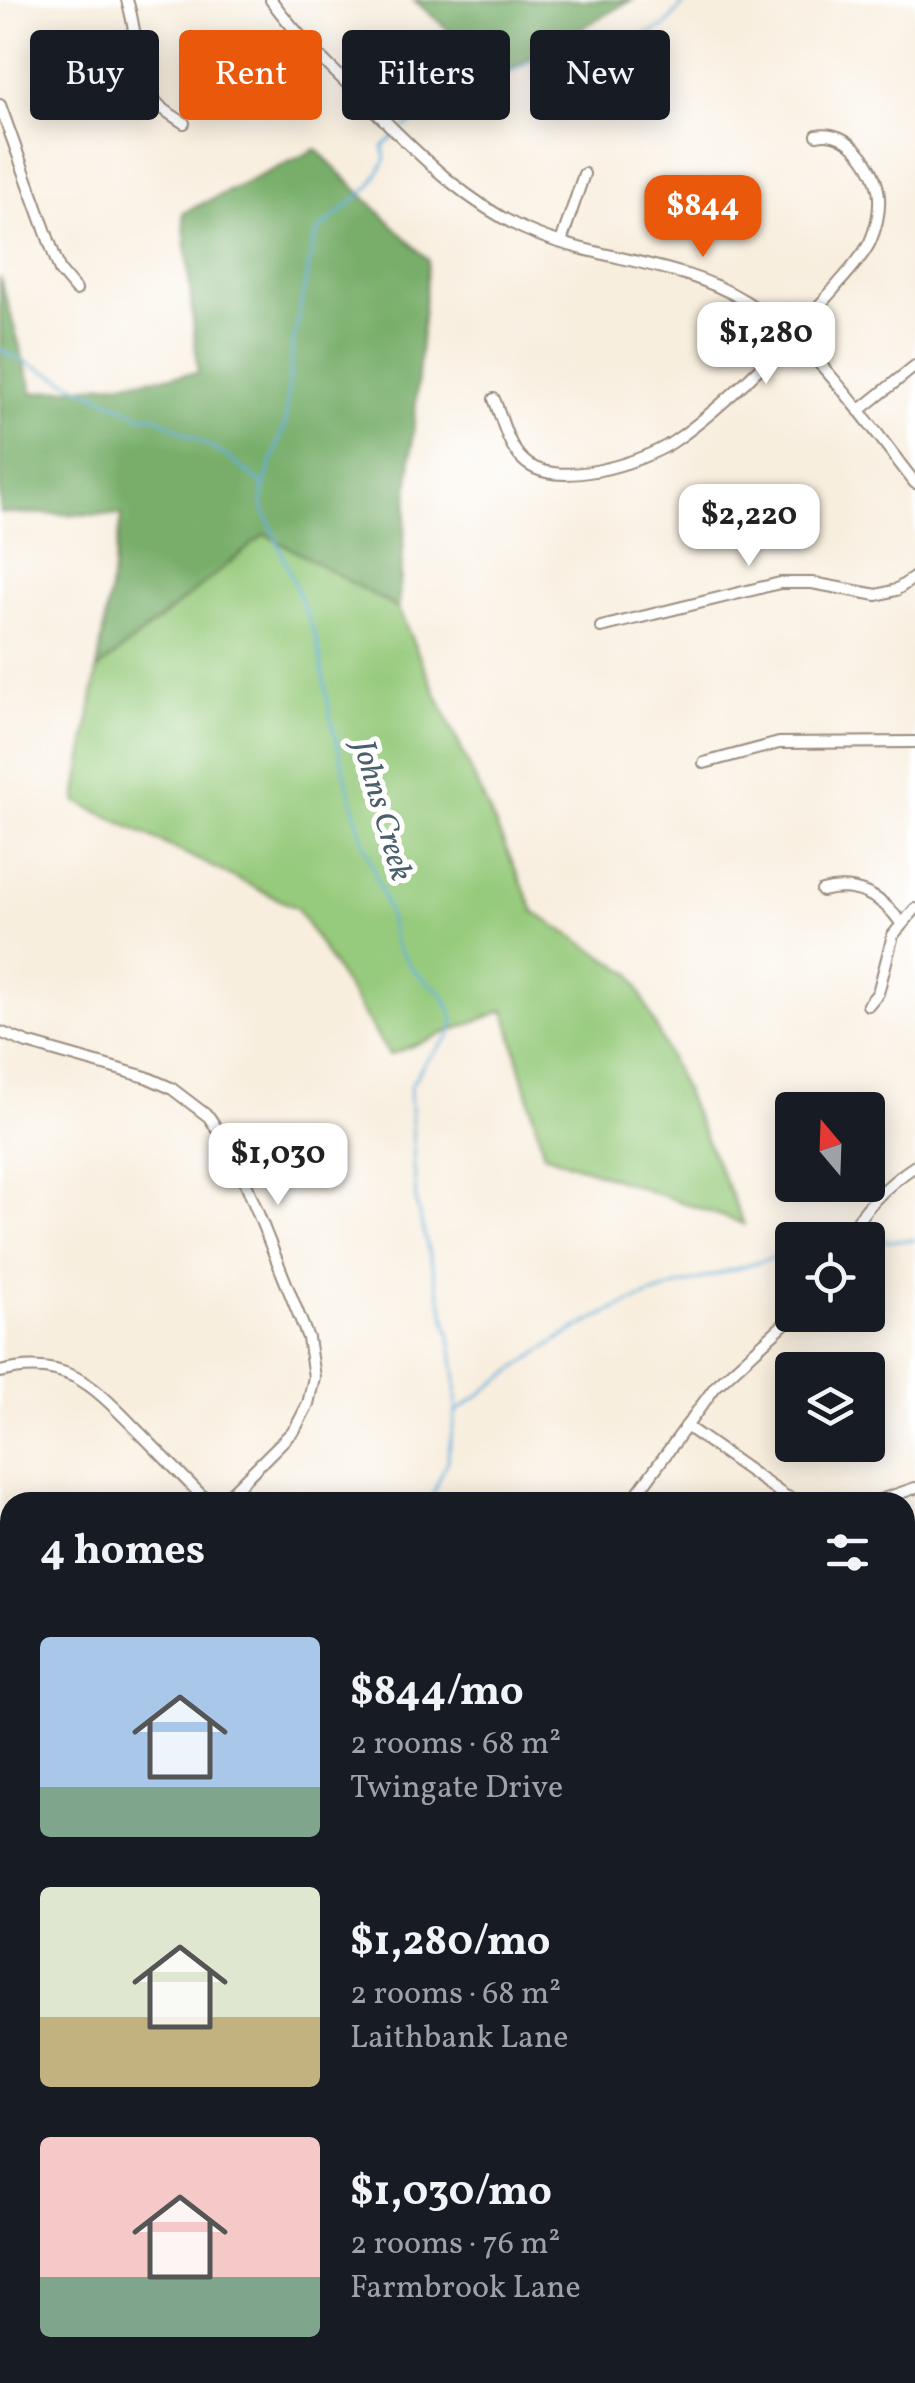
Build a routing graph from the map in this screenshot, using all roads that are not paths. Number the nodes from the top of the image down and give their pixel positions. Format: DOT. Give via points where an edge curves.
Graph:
graph roads {
  1 [pos="126,0"];
  2 [pos="271,0"];
  3 [pos="0,105"];
  4 [pos="184,124"];
  5 [pos="3,125"];
  6 [pos="817,135"];
  7 [pos="584,174"];
  8 [pos="560,242"];
  9 [pos="76,290"];
  10 [pos="791,335"];
  11 [pos="915,366"];
  12 [pos="494,398"];
  13 [pos="859,411"];
  14 [pos="915,483"];
  15 [pos="915,577"];
  16 [pos="601,627"];
  17 [pos="915,742"];
  18 [pos="704,762"];
  19 [pos="822,891"];
  20 [pos="915,909"];
  21 [pos="901,923"];
  22 [pos="868,1005"];
  23 [pos="0,1032"];
  24 [pos="915,1166"];
  25 [pos="855,1222"];
  26 [pos="775,1332"];
  27 [pos="0,1372"];
  28 [pos="686,1426"];
  29 [pos="198,1492"];
  30 [pos="232,1492"];
  31 [pos="638,1492"];
  32 [pos="779,1492"];
  1 -- 4 [label="street" via="148,88"];
  2 -- 8 [label="street" via="314,51 466,194"];
  3 -- 5 [label="street"];
  5 -- 9 [label="street" via="60,271"];
  6 -- 10 [label="street" via="830,132 855,148 877,187 878,215 862,256"];
  7 -- 8 [label="street"];
  8 -- 10 [label="street" via="712,284"];
  10 -- 12 [label="street" via="671,443 583,474 551,473 523,462"];
  10 -- 13 [label="street"];
  11 -- 13 [label="street"];
  13 -- 14 [label="street"];
  15 -- 16 [label="street" via="877,595 780,584"];
  17 -- 18 [label="street" via="779,743"];
  19 -- 21 [label="street" via="864,892"];
  20 -- 21 [label="street"];
  21 -- 22 [label="street"];
  23 -- 30 [label="street" via="172,1088 209,1117 235,1156 308,1338 314,1377 294,1428"];
  24 -- 25 [label="street"];
  26 -- 28 [label="street" via="715,1387"];
  27 -- 29 [label="street" via="47,1367 88,1383"];
  28 -- 31 [label="street"];
  28 -- 32 [label="street"];
}
